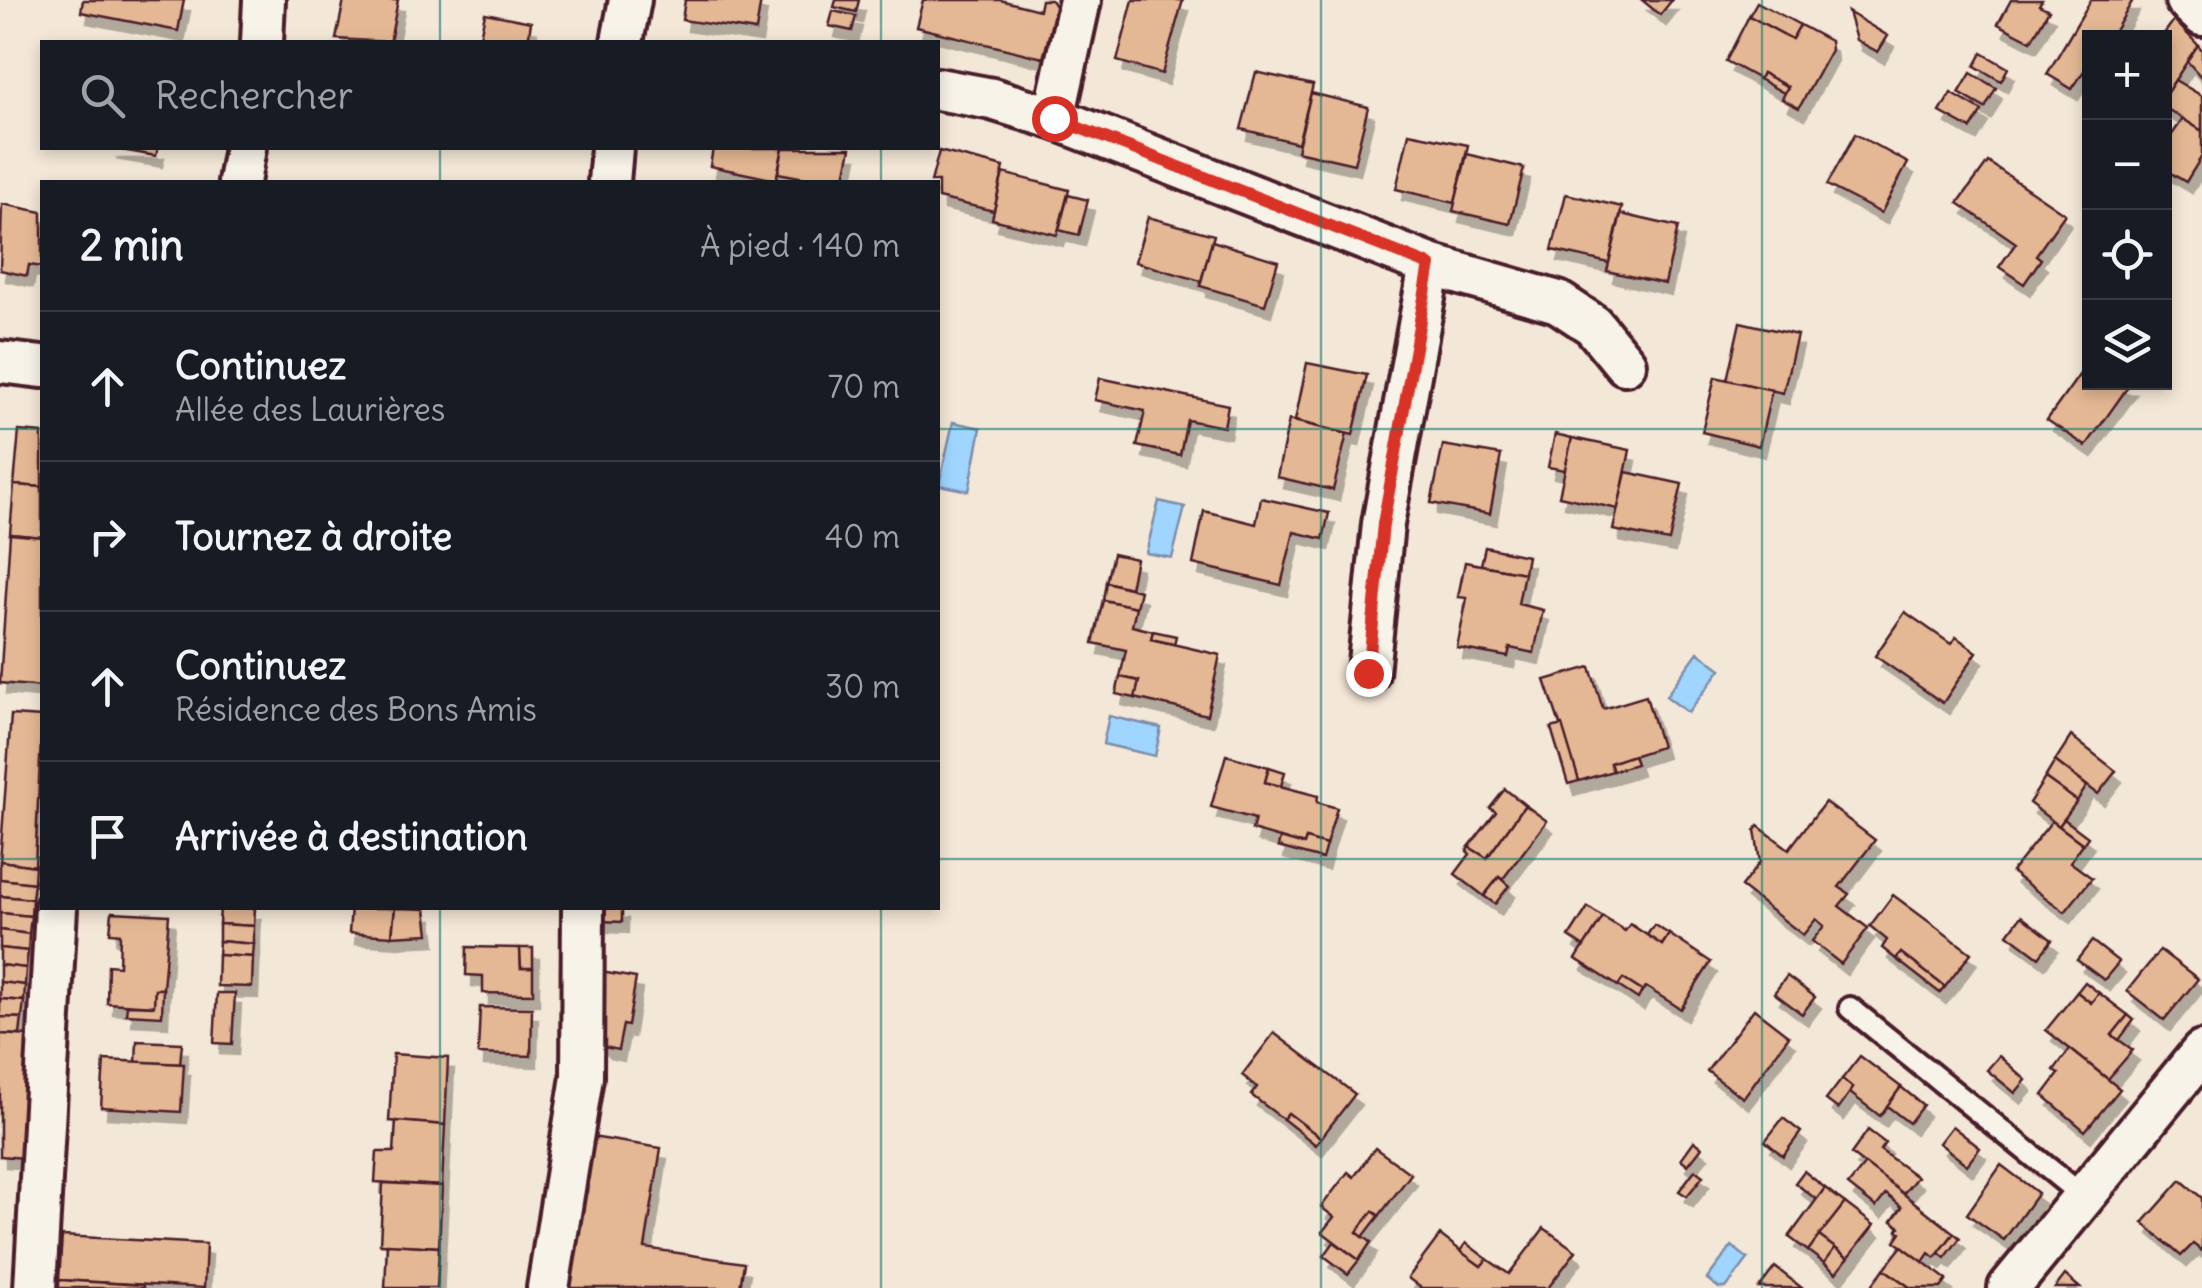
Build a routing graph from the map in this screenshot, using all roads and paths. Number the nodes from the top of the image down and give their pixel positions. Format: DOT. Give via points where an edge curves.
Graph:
graph roads {
  1 [pos="264,0"];
  2 [pos="630,0"];
  3 [pos="1080,0"];
  4 [pos="2186,0"];
  5 [pos="2202,16"];
  6 [pos="262,40"];
  7 [pos="622,40"];
  8 [pos="940,89"];
  9 [pos="1054,118"];
  10 [pos="245,150"];
  11 [pos="612,150"];
  12 [pos="239,180"];
  13 [pos="609,180"];
  14 [pos="1430,265"];
  15 [pos="0,362"];
  16 [pos="1624,364"];
  17 [pos="40,367"];
  18 [pos="1368,673"];
  19 [pos="56,910"];
  20 [pos="583,910"];
  21 [pos="1850,1008"];
  22 [pos="2202,1052"];
  23 [pos="2085,1198"];
  24 [pos="35,1288"];
  25 [pos="548,1288"];
  26 [pos="2009,1288"];
  1 -- 6 [label="street"];
  2 -- 7 [label="street"];
  3 -- 9 [label="street"];
  4 -- 5 [label="street"];
  8 -- 9 [label="street"];
  9 -- 14 [label="street"];
  10 -- 12 [label="street"];
  11 -- 13 [label="street"];
  14 -- 16 [label="street" via="1558,302 1593,325"];
  14 -- 18 [label="street" via="1383,524"];
  15 -- 17 [label="street"];
  19 -- 24 [label="street"];
  20 -- 25 [label="street" via="582,1078"];
  21 -- 23 [label="lane"];
  22 -- 23 [label="street"];
  23 -- 26 [label="street"];
}
